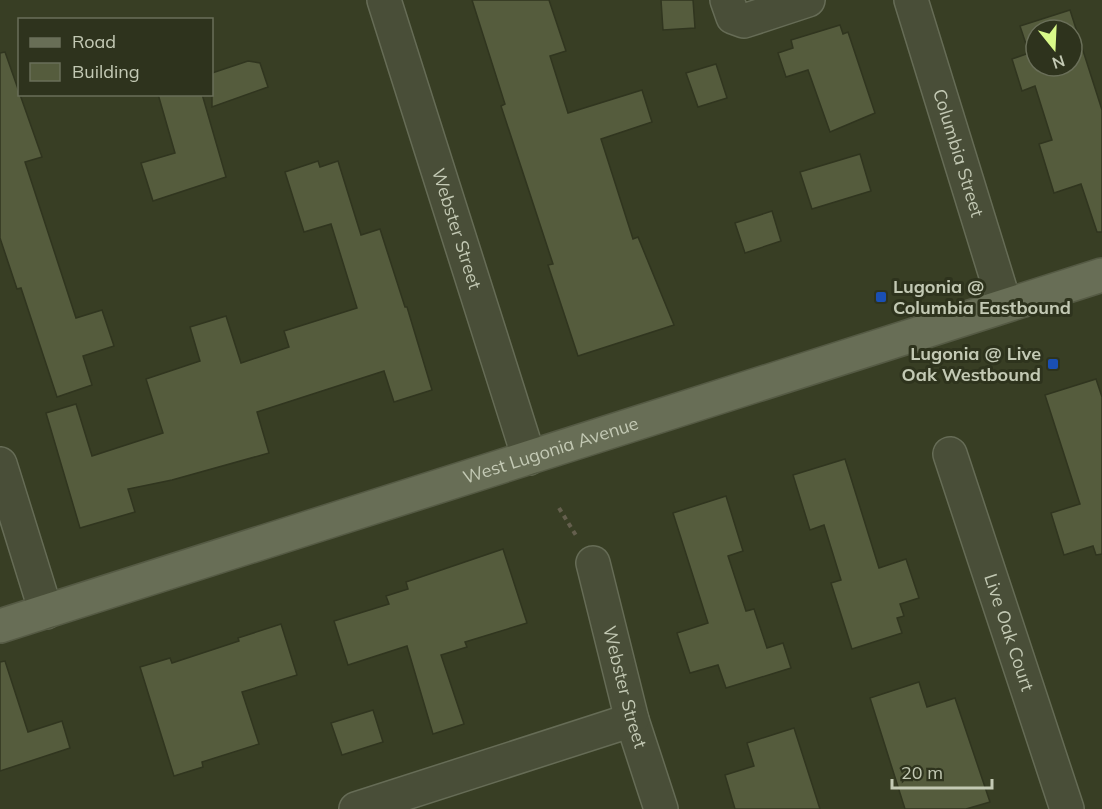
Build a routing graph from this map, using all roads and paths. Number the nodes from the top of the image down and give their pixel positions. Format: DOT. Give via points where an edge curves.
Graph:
graph roads {
  1 [pos="384,0"];
  2 [pos="728,0"];
  3 [pos="808,0"];
  4 [pos="911,0"];
  5 [pos="1102,275"];
  6 [pos="1005,305"];
  7 [pos="950,454"];
  8 [pos="529,458"];
  9 [pos="0,464"];
  10 [pos="593,563"];
  11 [pos="46,612"];
  12 [pos="0,626"];
  13 [pos="632,720"];
  14 [pos="356,809"];
  15 [pos="661,809"];
  16 [pos="1067,809"];
  1 -- 8 [label="street, Webster Street"];
  2 -- 3 [label="street" via="733,17 744,21"];
  4 -- 6 [label="street, Columbia Street"];
  5 -- 6 [label="main road, West Lugonia Avenue"];
  6 -- 8 [label="main road, West Lugonia Avenue"];
  7 -- 16 [label="street, Live Oak Court"];
  8 -- 11 [label="main road, West Lugonia Avenue"];
  9 -- 11 [label="street"];
  10 -- 13 [label="street, Webster Street"];
  11 -- 12 [label="main road, West Lugonia Avenue"];
  13 -- 14 [label="street"];
  13 -- 15 [label="street, Webster Street"];
}
